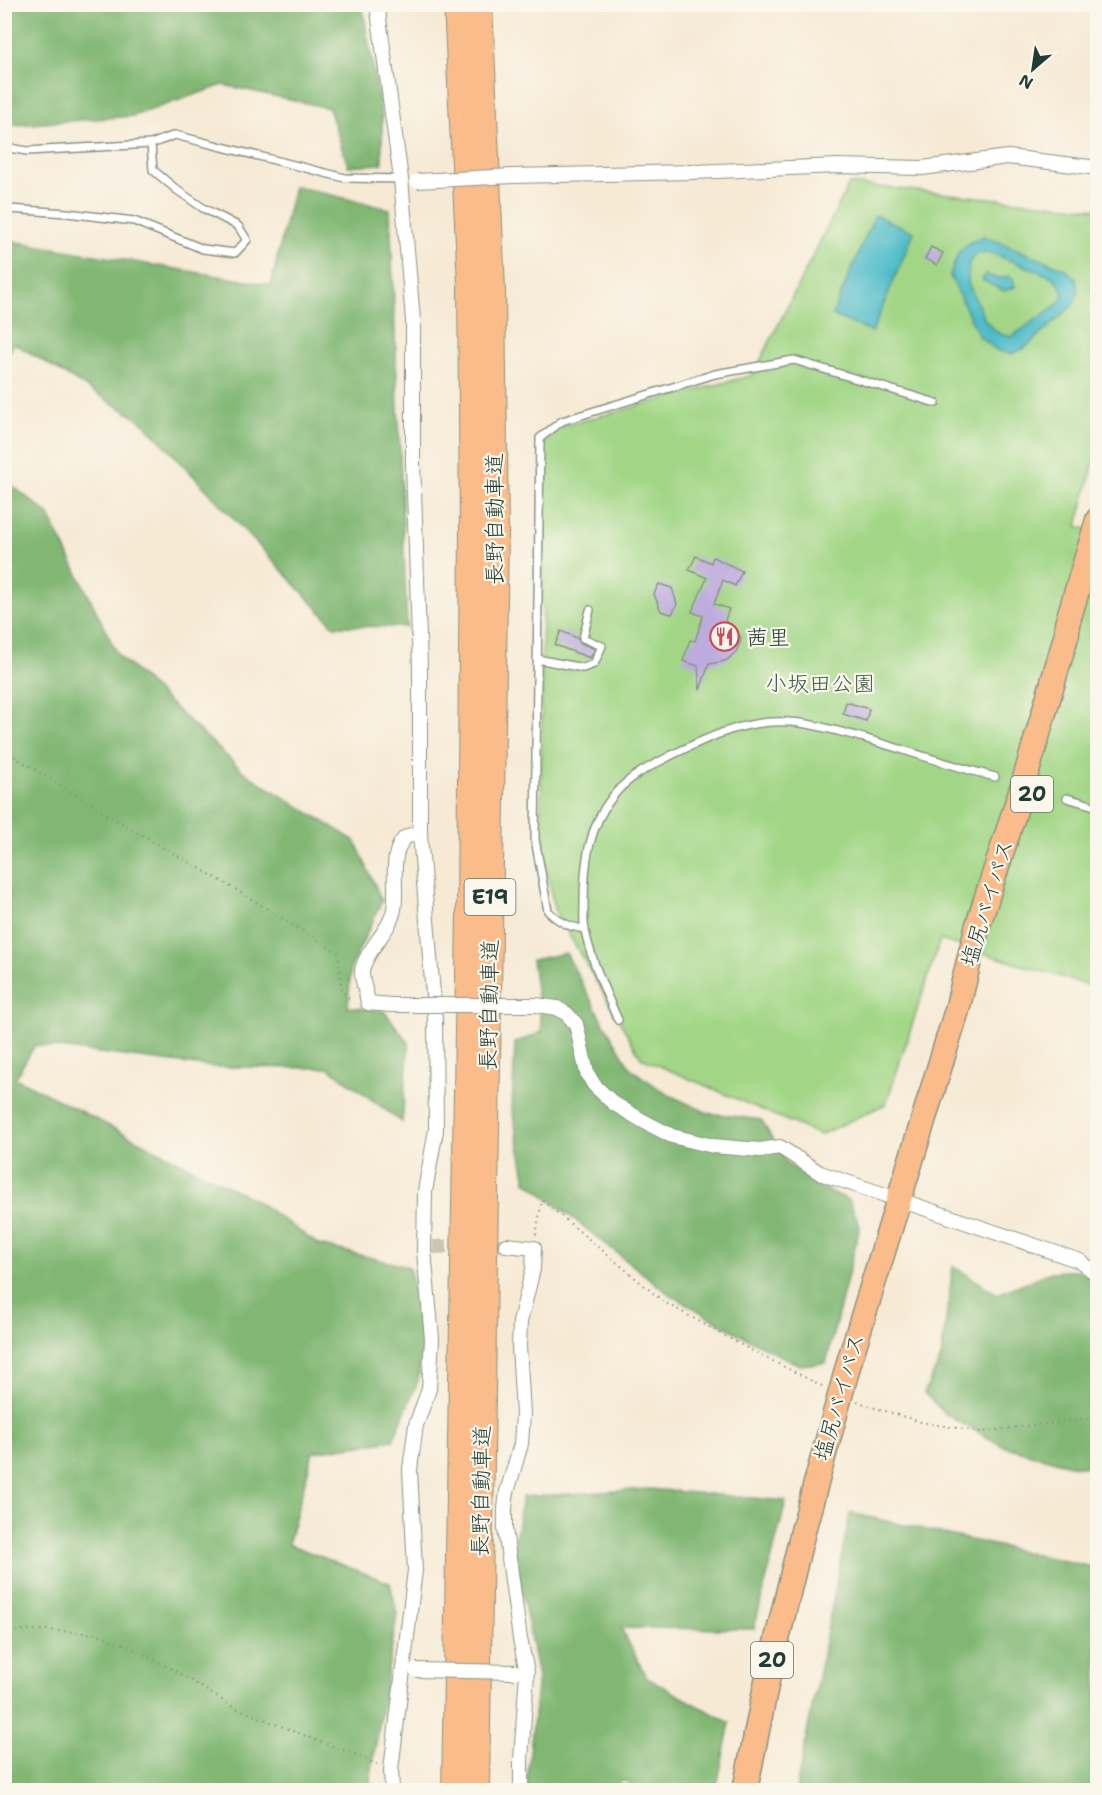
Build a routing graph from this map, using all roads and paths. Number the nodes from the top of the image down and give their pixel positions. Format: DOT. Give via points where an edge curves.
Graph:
graph roads {
  1 [pos="377,4"];
  2 [pos="457,4"];
  3 [pos="479,4"];
  4 [pos="151,144"];
  5 [pos="4,147"];
  6 [pos="1098,168"];
  7 [pos="401,179"];
  8 [pos="4,201"];
  9 [pos="936,403"];
  10 [pos="1098,520"];
  11 [pos="1098,574"];
  12 [pos="590,610"];
  13 [pos="537,659"];
  14 [pos="4,750"];
  15 [pos="995,777"];
  16 [pos="1067,798"];
  17 [pos="1098,807"];
  18 [pos="420,833"];
  19 [pos="585,929"];
  20 [pos="368,1003"];
  21 [pos="957,1010"];
  22 [pos="618,1020"];
  23 [pos="898,1199"];
  24 [pos="506,1245"];
  25 [pos="534,1248"];
  26 [pos="1098,1275"];
  27 [pos="828,1389"];
  28 [pos="850,1398"];
  29 [pos="1098,1417"];
  30 [pos="4,1631"];
  31 [pos="410,1670"];
  32 [pos="521,1672"];
  33 [pos="391,1770"];
  34 [pos="392,1791"];
  35 [pos="455,1791"];
  36 [pos="476,1791"];
  37 [pos="521,1791"];
  38 [pos="745,1791"];
  1 -- 7 [label="street"];
  2 -- 35 [label="highway, 長野自動車道 / E19" via="471,283 473,527"];
  3 -- 36 [label="highway, 長野自動車道 / E19" via="492,291 495,532"];
  4 -- 5 [label="lane" via="27,151"];
  4 -- 7 [label="lane" via="175,135 345,178"];
  4 -- 8 [label="lane" via="153,170 203,208 238,226 247,240 235,253 203,249 134,221 9,209"];
  6 -- 7 [label="street, bridge" via="1008,157 922,168 837,166"];
  7 -- 18 [label="street" via="413,320"];
  9 -- 13 [label="lane" via="794,360 716,374 562,421 540,438"];
  10 -- 21 [label="highway, 塩尻バイパス / 20" via="1024,782 977,928"];
  11 -- 21 [label="highway, 塩尻バイパス / 20" via="986,947"];
  12 -- 13 [label="lane" via="583,638 602,646 594,664 583,669"];
  13 -- 19 [label="lane" via="535,839 540,870 548,911 571,927"];
  14 -- 20 [label="path" via="338,953 342,992 352,1001"];
  15 -- 19 [label="lane" via="828,729 788,722 757,723 703,739 628,781 603,810 587,850"];
  16 -- 17 [label="lane"];
  18 -- 20 [label="street" via="403,840 397,852 394,910 362,972"];
  18 -- 31 [label="street" via="435,1019 436,1130 425,1191 432,1349 429,1389 416,1425 410,1469 415,1570"];
  19 -- 22 [label="lane"];
  20 -- 23 [label="street, bridge" via="556,1008 576,1024 587,1073 594,1085 642,1121 672,1136 713,1146 760,1150 780,1147 820,1173"];
  21 -- 23 [label="highway, 塩尻バイパス / 20"];
  23 -- 26 [label="street" via="1080,1261"];
  23 -- 38 [label="highway, 塩尻バイパス / 20, bridge" via="803,1531"];
  24 -- 25 [label="street"];
  25 -- 27 [label="path" via="542,1200 664,1302"];
  25 -- 32 [label="street" via="520,1322 521,1444 505,1508"];
  28 -- 29 [label="path" via="921,1422 981,1432"];
  30 -- 33 [label="path" via="97,1634 179,1673 233,1707"];
  31 -- 32 [label="street, bridge"];
  31 -- 33 [label="street"];
  32 -- 37 [label="street"];
  33 -- 34 [label="street"];
}
